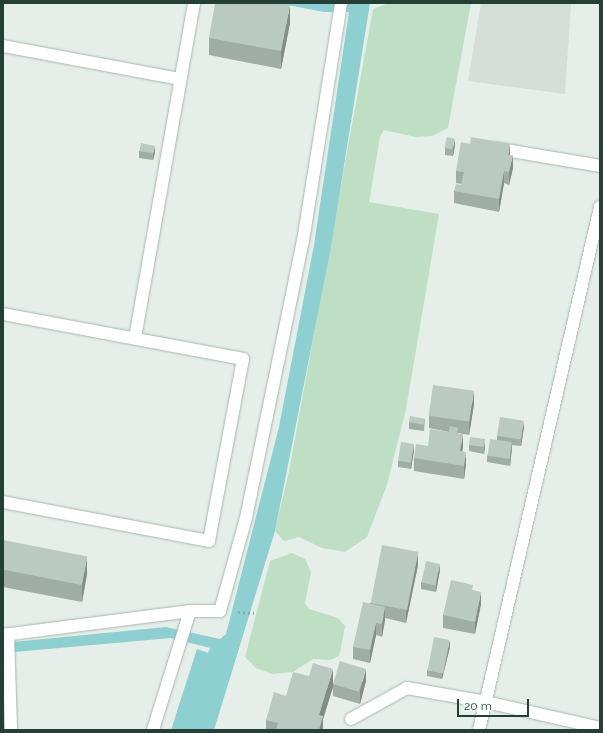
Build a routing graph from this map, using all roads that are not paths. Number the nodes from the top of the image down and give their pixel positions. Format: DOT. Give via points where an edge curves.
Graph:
graph roads {
  1 [pos="194,3"];
  2 [pos="341,3"];
  3 [pos="3,46"];
  4 [pos="180,79"];
  5 [pos="481,145"];
  6 [pos="600,166"];
  7 [pos="600,207"];
  8 [pos="3,314"];
  9 [pos="135,338"];
  10 [pos="3,502"];
  11 [pos="189,616"];
  12 [pos="5,635"];
  13 [pos="486,702"];
  14 [pos="351,719"];
  15 [pos="600,728"];
  16 [pos="11,730"];
  17 [pos="153,730"];
  18 [pos="479,730"];
  1 -- 4 [label="street"];
  2 -- 11 [label="street" via="304,241 246,518 220,611"];
  3 -- 4 [label="street"];
  4 -- 9 [label="street"];
  5 -- 6 [label="street"];
  7 -- 13 [label="street"];
  8 -- 9 [label="street"];
  9 -- 10 [label="street" via="243,359 209,541"];
  11 -- 12 [label="street"];
  11 -- 17 [label="street"];
  12 -- 16 [label="street"];
  13 -- 14 [label="street" via="407,688"];
  13 -- 15 [label="street"];
  13 -- 18 [label="street"];
}
